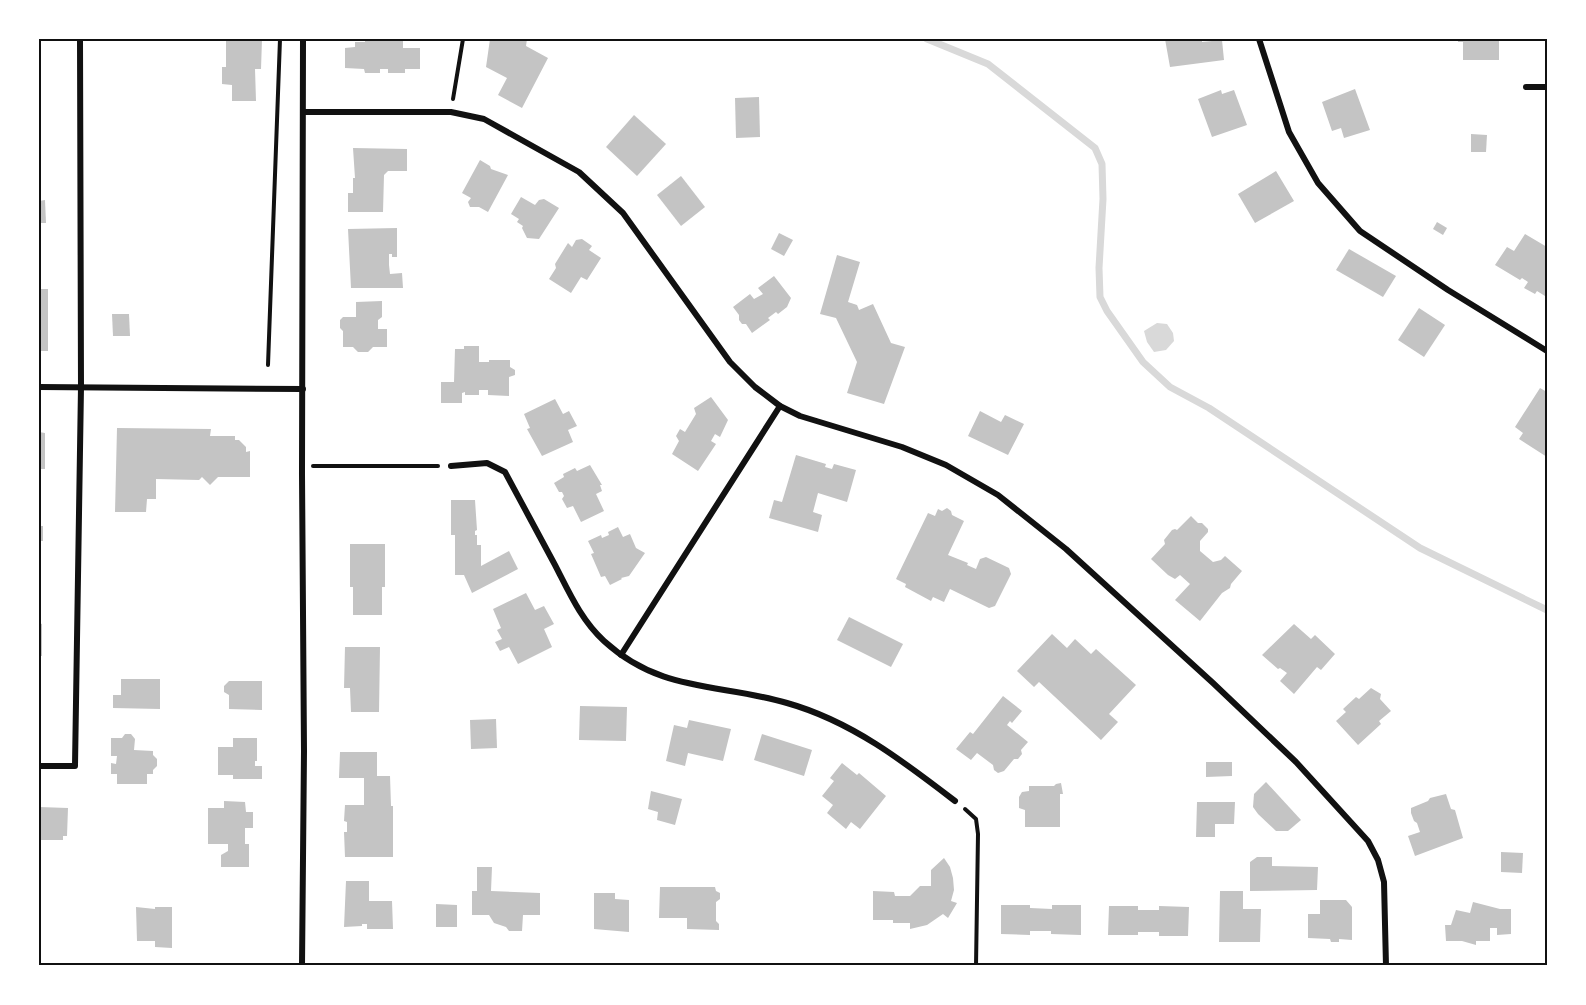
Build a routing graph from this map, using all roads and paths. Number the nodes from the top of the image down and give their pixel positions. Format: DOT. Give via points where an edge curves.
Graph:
graph roads {
  1 [pos="80,39"];
  2 [pos="280,39"];
  3 [pos="303,39"];
  4 [pos="463,39"];
  5 [pos="1258,39"];
  6 [pos="1526,87"];
  7 [pos="1547,87"];
  8 [pos="303,112"];
  9 [pos="451,112"];
  10 [pos="1547,351"];
  11 [pos="268,365"];
  12 [pos="39,387"];
  13 [pos="81,387"];
  14 [pos="303,389"];
  15 [pos="780,406"];
  16 [pos="302,466"];
  17 [pos="451,466"];
  18 [pos="621,655"];
  19 [pos="39,766"];
  20 [pos="955,801"];
  21 [pos="302,966"];
  22 [pos="976,966"];
  23 [pos="1386,966"];
  1 -- 13 [label="street"];
  2 -- 11 [label="path"];
  3 -- 8 [label="street"];
  4 -- 9 [label="path"];
  5 -- 10 [label="street" via="1289,132 1318,183 1360,231"];
  6 -- 7 [label="street"];
  8 -- 9 [label="street"];
  8 -- 14 [label="street"];
  9 -- 15 [label="street" via="484,119 579,172 622,213 730,362"];
  12 -- 13 [label="street"];
  13 -- 14 [label="street"];
  13 -- 19 [label="street" via="75,766"];
  14 -- 16 [label="street"];
  15 -- 18 [label="street"];
  15 -- 23 [label="street" via="946,465 998,495 1066,549 1204,675 1296,762 1368,841 1384,882"];
  16 -- 17 [label="path"];
  16 -- 21 [label="street"];
  17 -- 18 [label="street" via="487,463 506,472 581,614"];
  18 -- 20 [label="street" via="671,680 787,703 840,723 878,744"];
  20 -- 22 [label="path" via="976,819 978,834"];
}
